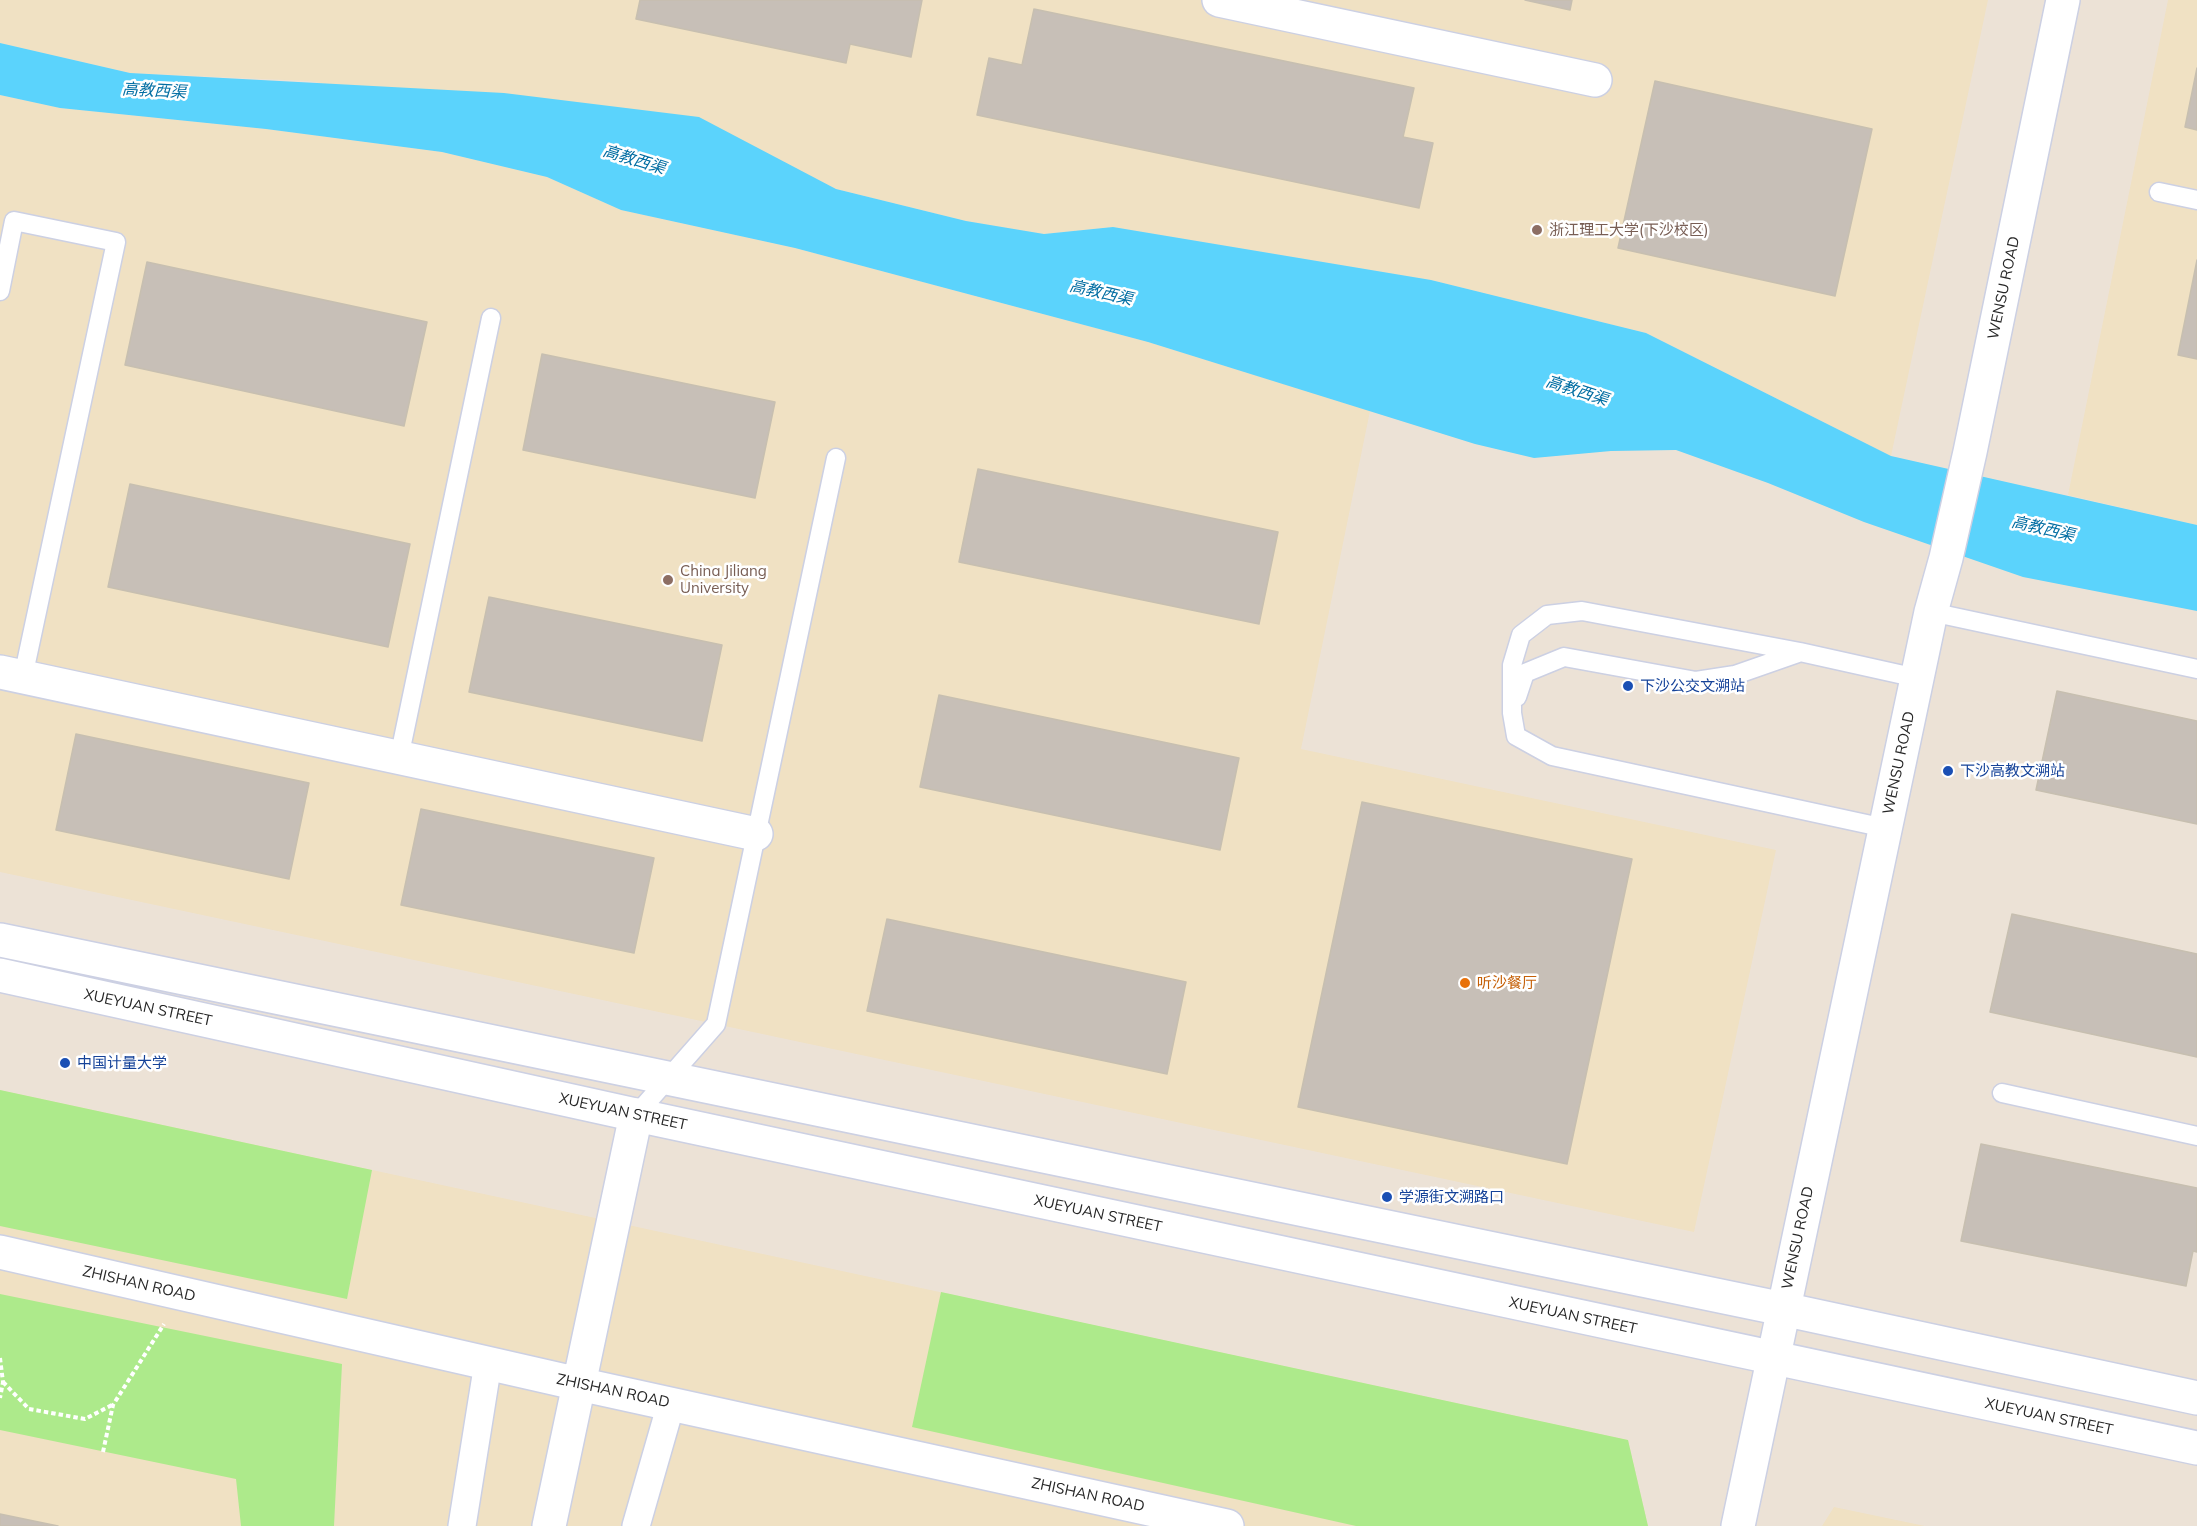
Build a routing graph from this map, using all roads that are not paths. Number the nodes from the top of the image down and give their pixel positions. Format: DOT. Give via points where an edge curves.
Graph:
graph roads {
  1 [pos="1219,0"];
  2 [pos="2063,0"];
  3 [pos="1595,80"];
  4 [pos="2159,192"];
  5 [pos="2197,200"];
  6 [pos="0,291"];
  7 [pos="491,318"];
  8 [pos="836,458"];
  9 [pos="1931,612"];
  10 [pos="1800,652"];
  11 [pos="2197,669"];
  12 [pos="12,675"];
  13 [pos="1917,678"];
  14 [pos="1512,713"];
  15 [pos="399,758"];
  16 [pos="1885,828"];
  17 [pos="756,834"];
  18 [pos="0,940"];
  19 [pos="0,975"];
  20 [pos="668,1078"];
  21 [pos="2002,1093"];
  22 [pos="636,1115"];
  23 [pos="2197,1136"];
  24 [pos="0,1252"];
  25 [pos="1783,1309"];
  26 [pos="1772,1359"];
  27 [pos="488,1363"];
  28 [pos="579,1384"];
  29 [pos="2197,1398"];
  30 [pos="671,1404"];
  31 [pos="2197,1448"];
  32 [pos="462,1526"];
  33 [pos="549,1526"];
  34 [pos="636,1526"];
  35 [pos="1227,1526"];
  36 [pos="1738,1526"];
  1 -- 3 [label="main road"];
  2 -- 9 [label="main road, WENSU ROAD" via="1970,452"];
  4 -- 5 [label="lane"];
  6 -- 12 [label="lane" via="14,221 116,242"];
  7 -- 15 [label="lane"];
  8 -- 17 [label="lane"];
  9 -- 11 [label="lane"];
  9 -- 13 [label="main road, WENSU ROAD"];
  10 -- 13 [label="lane"];
  10 -- 14 [label="lane" via="1736,675 1696,681 1564,657 1525,673"];
  10 -- 14 [label="lane" via="1582,611 1546,615 1521,635 1512,665"];
  12 -- 15 [label="main road"];
  13 -- 16 [label="main road, WENSU ROAD"];
  14 -- 16 [label="lane" via="1516,736 1552,756"];
  15 -- 17 [label="main road"];
  16 -- 25 [label="main road, WENSU ROAD"];
  17 -- 20 [label="lane" via="716,1024"];
  18 -- 20 [label="main road"];
  19 -- 22 [label="main road, XUEYUAN STREET"];
  20 -- 22 [label="lane"];
  20 -- 25 [label="main road"];
  21 -- 23 [label="lane"];
  22 -- 26 [label="main road, XUEYUAN STREET"];
  22 -- 28 [label="main road"];
  24 -- 27 [label="main road, ZHISHAN ROAD"];
  25 -- 26 [label="main road, WENSU ROAD"];
  25 -- 29 [label="main road"];
  26 -- 31 [label="main road, XUEYUAN STREET"];
  26 -- 36 [label="main road, WENSU ROAD"];
  27 -- 28 [label="main road, ZHISHAN ROAD"];
  27 -- 32 [label="street"];
  28 -- 30 [label="main road, ZHISHAN ROAD"];
  28 -- 33 [label="main road"];
  30 -- 34 [label="street"];
  30 -- 35 [label="main road, ZHISHAN ROAD"];
}
